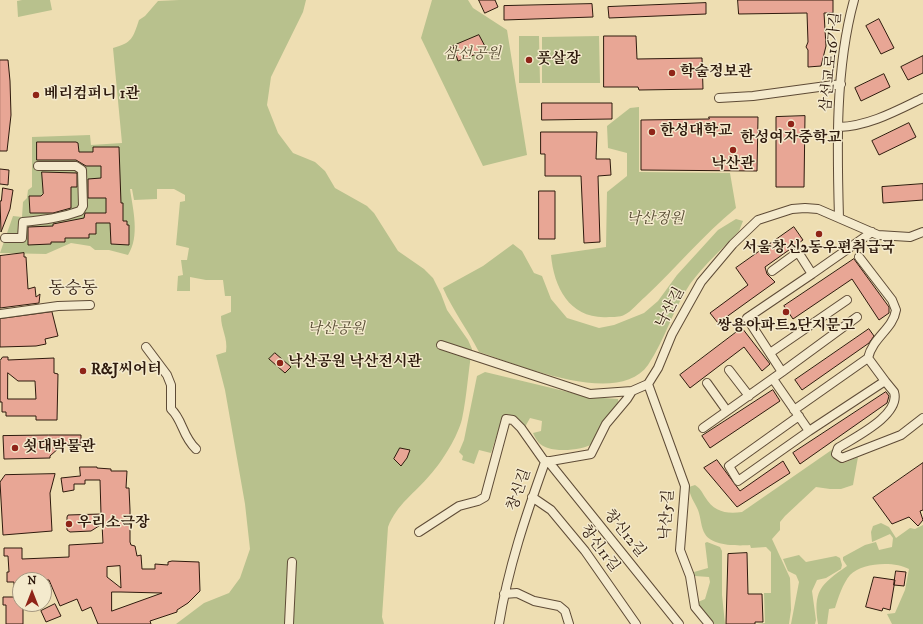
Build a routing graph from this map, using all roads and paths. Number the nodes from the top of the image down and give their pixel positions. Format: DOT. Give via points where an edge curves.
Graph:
graph roads {
  1 [pos="854,0"];
  2 [pos="841,84"];
  3 [pos="719,98"];
  4 [pos="923,98"];
  5 [pos="839,127"];
  6 [pos="38,166"];
  7 [pos="839,218"];
  8 [pos="872,232"];
  9 [pos="923,232"];
  10 [pos="5,238"];
  11 [pos="859,257"];
  12 [pos="772,271"];
  13 [pos="812,274"];
  14 [pos="847,300"];
  15 [pos="90,305"];
  16 [pos="0,314"];
  17 [pos="857,317"];
  18 [pos="442,345"];
  19 [pos="146,347"];
  20 [pos="770,353"];
  21 [pos="868,358"];
  22 [pos="729,370"];
  23 [pos="782,372"];
  24 [pos="773,379"];
  25 [pos="885,381"];
  26 [pos="708,383"];
  27 [pos="648,384"];
  28 [pos="632,391"];
  29 [pos="748,396"];
  30 [pos="727,411"];
  31 [pos="797,413"];
  32 [pos="923,418"];
  33 [pos="703,428"];
  34 [pos="809,431"];
  35 [pos="196,449"];
  36 [pos="546,462"];
  37 [pos="532,497"];
  38 [pos="418,532"];
  39 [pos="292,562"];
  40 [pos="504,594"];
  41 [pos="289,624"];
  42 [pos="499,624"];
  43 [pos="569,624"];
  44 [pos="636,624"];
  45 [pos="679,624"];
  46 [pos="709,624"];
  1 -- 2 [label="street, 삼선교로16가길"];
  2 -- 3 [label="street"];
  2 -- 5 [label="street, 삼선교로16가길"];
  4 -- 5 [label="street, 삼선교로16가길" via="891,114 853,126"];
  5 -- 7 [label="street, 삼선교로16가길"];
  6 -- 10 [label="street" via="76,166 82,170 83,206 80,211 68,215 23,222 22,238"];
  7 -- 8 [label="street, 낙산길"];
  7 -- 27 [label="street, 낙산길" via="818,209 805,208 792,209 758,220 733,244 701,282"];
  8 -- 9 [label="street, 낙산길" via="878,235 910,237"];
  8 -- 13 [label="street"];
  11 -- 21 [label="street" via="892,300 896,310 891,324 871,347"];
  12 -- 13 [label="street" via="798,252"];
  13 -- 20 [label="street" via="747,318"];
  14 -- 20 [label="street"];
  15 -- 16 [label="street" via="58,306"];
  17 -- 23 [label="street"];
  18 -- 28 [label="street" via="590,394"];
  19 -- 35 [label="street" via="167,375 171,385 171,410 176,413 189,442"];
  20 -- 23 [label="street"];
  21 -- 25 [label="street"];
  21 -- 31 [label="street"];
  22 -- 29 [label="street"];
  23 -- 24 [label="street"];
  24 -- 29 [label="street"];
  24 -- 31 [label="street"];
  25 -- 32 [label="street" via="895,394 894,406 888,414 838,448 836,454 839,457 844,459 901,435"];
  25 -- 34 [label="street"];
  26 -- 30 [label="street"];
  27 -- 28 [label="street"];
  27 -- 46 [label="street, 낙산5길" via="685,486 680,550 690,576 695,607"];
  28 -- 36 [label="street, 창신길" via="606,424 591,454"];
  29 -- 30 [label="street"];
  30 -- 33 [label="street"];
  31 -- 34 [label="street"];
  31 -- 34 [label="street" via="729,466 738,481"];
  36 -- 37 [label="street, 창신길"];
  36 -- 38 [label="street, 창신12길" via="521,428 512,420 506,419 485,497 459,506"];
  36 -- 45 [label="street, 창신12길"];
  37 -- 40 [label="street, 창신길"];
  37 -- 44 [label="street, 창신11길" via="552,510 585,551"];
  39 -- 41 [label="street"];
  40 -- 42 [label="street, 창신길"];
  40 -- 43 [label="street" via="517,593 534,601 559,606 565,611"];
}
